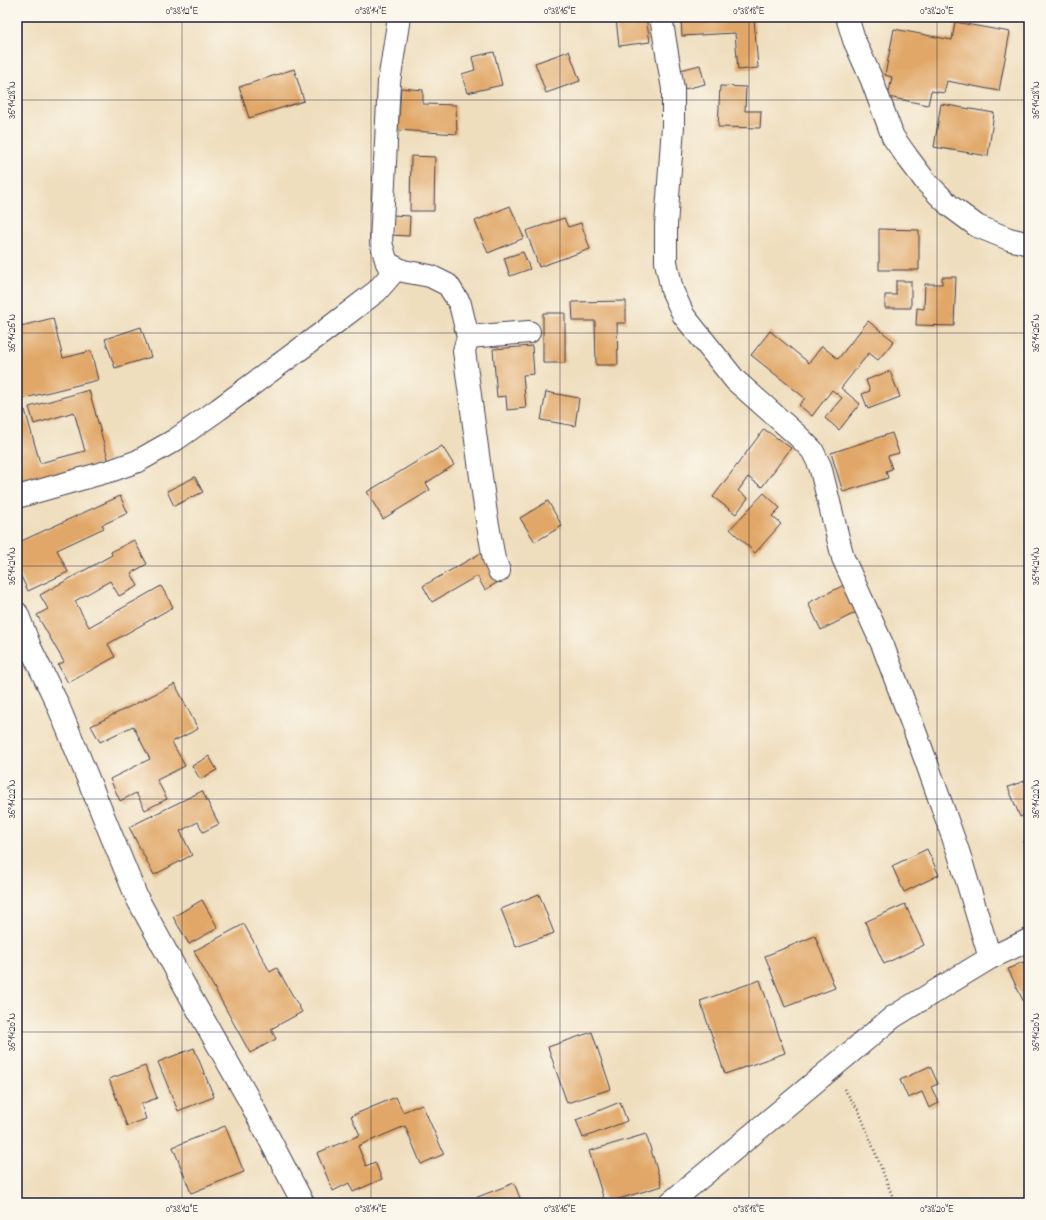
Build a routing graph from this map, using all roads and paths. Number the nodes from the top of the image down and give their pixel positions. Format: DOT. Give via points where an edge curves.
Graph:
graph roads {
  1 [pos="399,17"];
  2 [pos="661,17"];
  3 [pos="847,17"];
  4 [pos="1029,244"];
  5 [pos="397,268"];
  6 [pos="529,332"];
  7 [pos="468,337"];
  8 [pos="17,497"];
  9 [pos="499,571"];
  10 [pos="17,613"];
  11 [pos="1029,940"];
  12 [pos="990,958"];
  13 [pos="827,1072"];
  14 [pos="303,1203"];
  15 [pos="670,1203"];
  16 [pos="895,1203"];
  1 -- 5 [label="street" via="390,82 381,243 388,263"];
  2 -- 12 [label="street" via="673,89 666,226 666,262 672,290 684,316 735,380 812,450 820,466 842,558 883,646 926,760 959,854"];
  3 -- 4 [label="street" via="893,137 926,182 950,206 978,226"];
  5 -- 7 [label="street" via="430,276 448,285 460,304"];
  5 -- 8 [label="street" via="377,291 332,326 175,440 132,463"];
  6 -- 7 [label="street"];
  7 -- 9 [label="street" via="464,351 467,374 486,514 494,559"];
  10 -- 14 [label="street" via="137,898"];
  11 -- 12 [label="street"];
  12 -- 13 [label="street" via="892,1017"];
  13 -- 15 [label="street"];
  13 -- 16 [label="path" via="848,1093 859,1111"];
}
